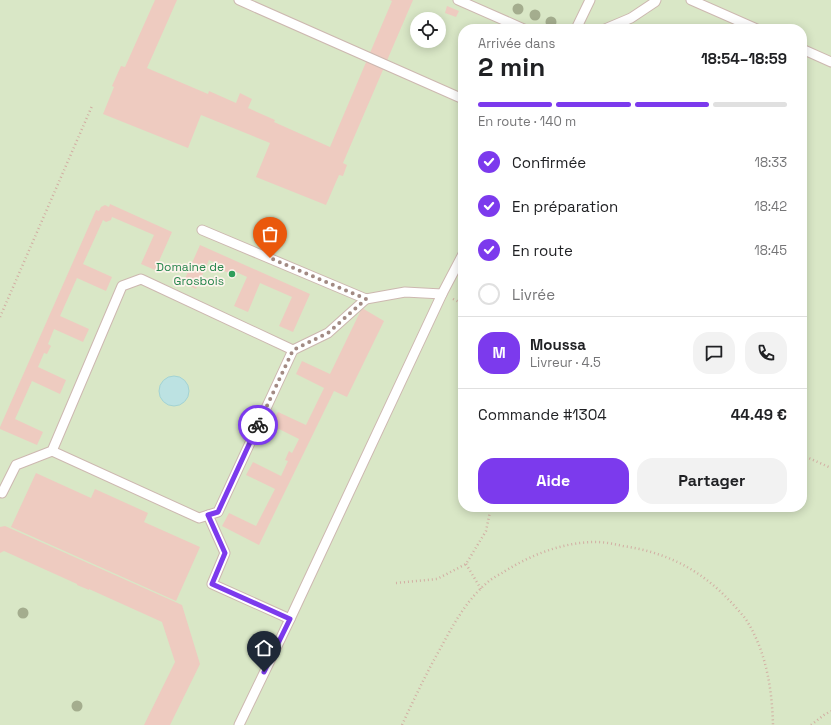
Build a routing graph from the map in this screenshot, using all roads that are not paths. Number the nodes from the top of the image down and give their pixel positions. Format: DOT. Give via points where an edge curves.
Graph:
graph roads {
  1 [pos="239,0"];
  2 [pos="458,0"];
  3 [pos="590,0"];
  4 [pos="656,0"];
  5 [pos="691,0"];
  6 [pos="469,2"];
  7 [pos="514,24"];
  8 [pos="578,24"];
  9 [pos="617,24"];
  10 [pos="746,24"];
  11 [pos="807,51"];
  12 [pos="831,62"];
  13 [pos="458,97"];
  14 [pos="202,230"];
  15 [pos="458,264"];
  16 [pos="442,294"];
  17 [pos="366,299"];
  18 [pos="293,350"];
  19 [pos="52,451"];
  20 [pos="0,492"];
  21 [pos="208,515"];
  22 [pos="290,619"];
  23 [pos="238,725"];
  1 -- 13 [label="lane"];
  2 -- 6 [label="lane"];
  3 -- 8 [label="lane"];
  4 -- 9 [label="lane" via="631,18"];
  5 -- 10 [label="lane"];
  6 -- 7 [label="lane"];
  11 -- 12 [label="lane"];
  14 -- 17 [label="lane"];
  15 -- 16 [label="lane"];
  16 -- 17 [label="lane" via="405,292"];
  16 -- 22 [label="lane"];
  17 -- 18 [label="lane" via="328,333"];
  18 -- 19 [label="lane" via="141,279 122,286"];
  18 -- 21 [label="lane" via="218,512"];
  19 -- 20 [label="lane" via="16,465"];
  19 -- 21 [label="lane" via="199,518"];
  21 -- 22 [label="lane" via="225,553 212,584"];
  22 -- 23 [label="lane"];
}
